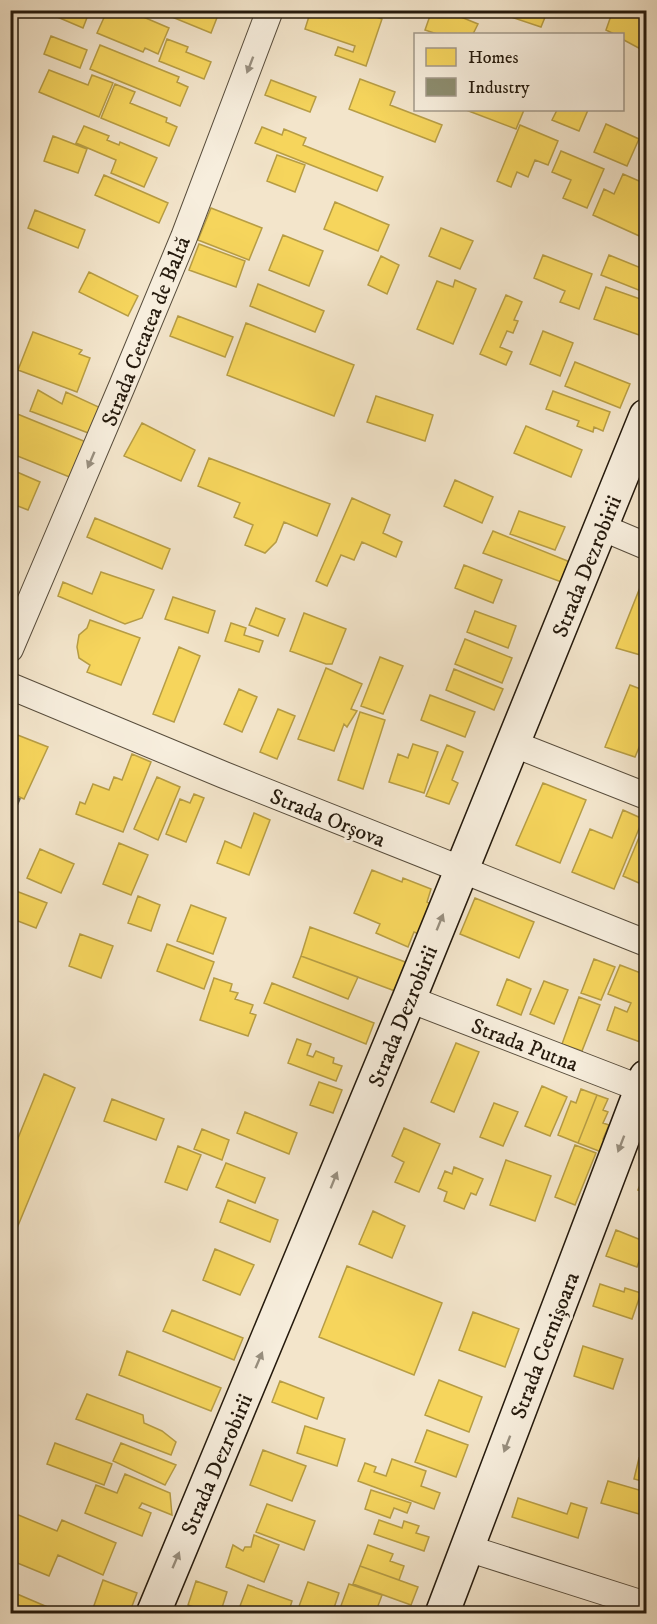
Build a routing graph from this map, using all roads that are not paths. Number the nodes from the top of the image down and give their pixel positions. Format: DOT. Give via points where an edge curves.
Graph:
graph roads {
  1 [pos="270,10"];
  2 [pos="646,416"];
  3 [pos="601,527"];
  4 [pos="646,546"];
  5 [pos="10,649"];
  6 [pos="10,686"];
  7 [pos="514,744"];
  8 [pos="646,796"];
  9 [pos="462,870"];
  10 [pos="646,943"];
  11 [pos="409,999"];
  12 [pos="644,1083"];
  13 [pos="467,1548"];
  14 [pos="646,1605"];
  15 [pos="153,1614"];
  16 [pos="442,1614"];
  1 -- 5 [label="street, Strada Cetatea de Baltă, one-way" via="184,237"];
  2 -- 3 [label="street, Strada Dezrobirii"];
  3 -- 4 [label="street"];
  3 -- 7 [label="street, Strada Dezrobirii"];
  6 -- 9 [label="street, Strada Orșova"];
  7 -- 8 [label="street"];
  7 -- 9 [label="street, Strada Dezrobirii"];
  9 -- 10 [label="street, Strada Orșova"];
  11 -- 9 [label="street, Strada Dezrobirii, one-way"];
  11 -- 12 [label="street, Strada Putna"];
  15 -- 11 [label="street, Strada Dezrobirii, one-way"];
  12 -- 13 [label="street, Strada Cernișoara, one-way"];
  13 -- 14 [label="street"];
  13 -- 16 [label="street, Strada Cernișoara"];
}
